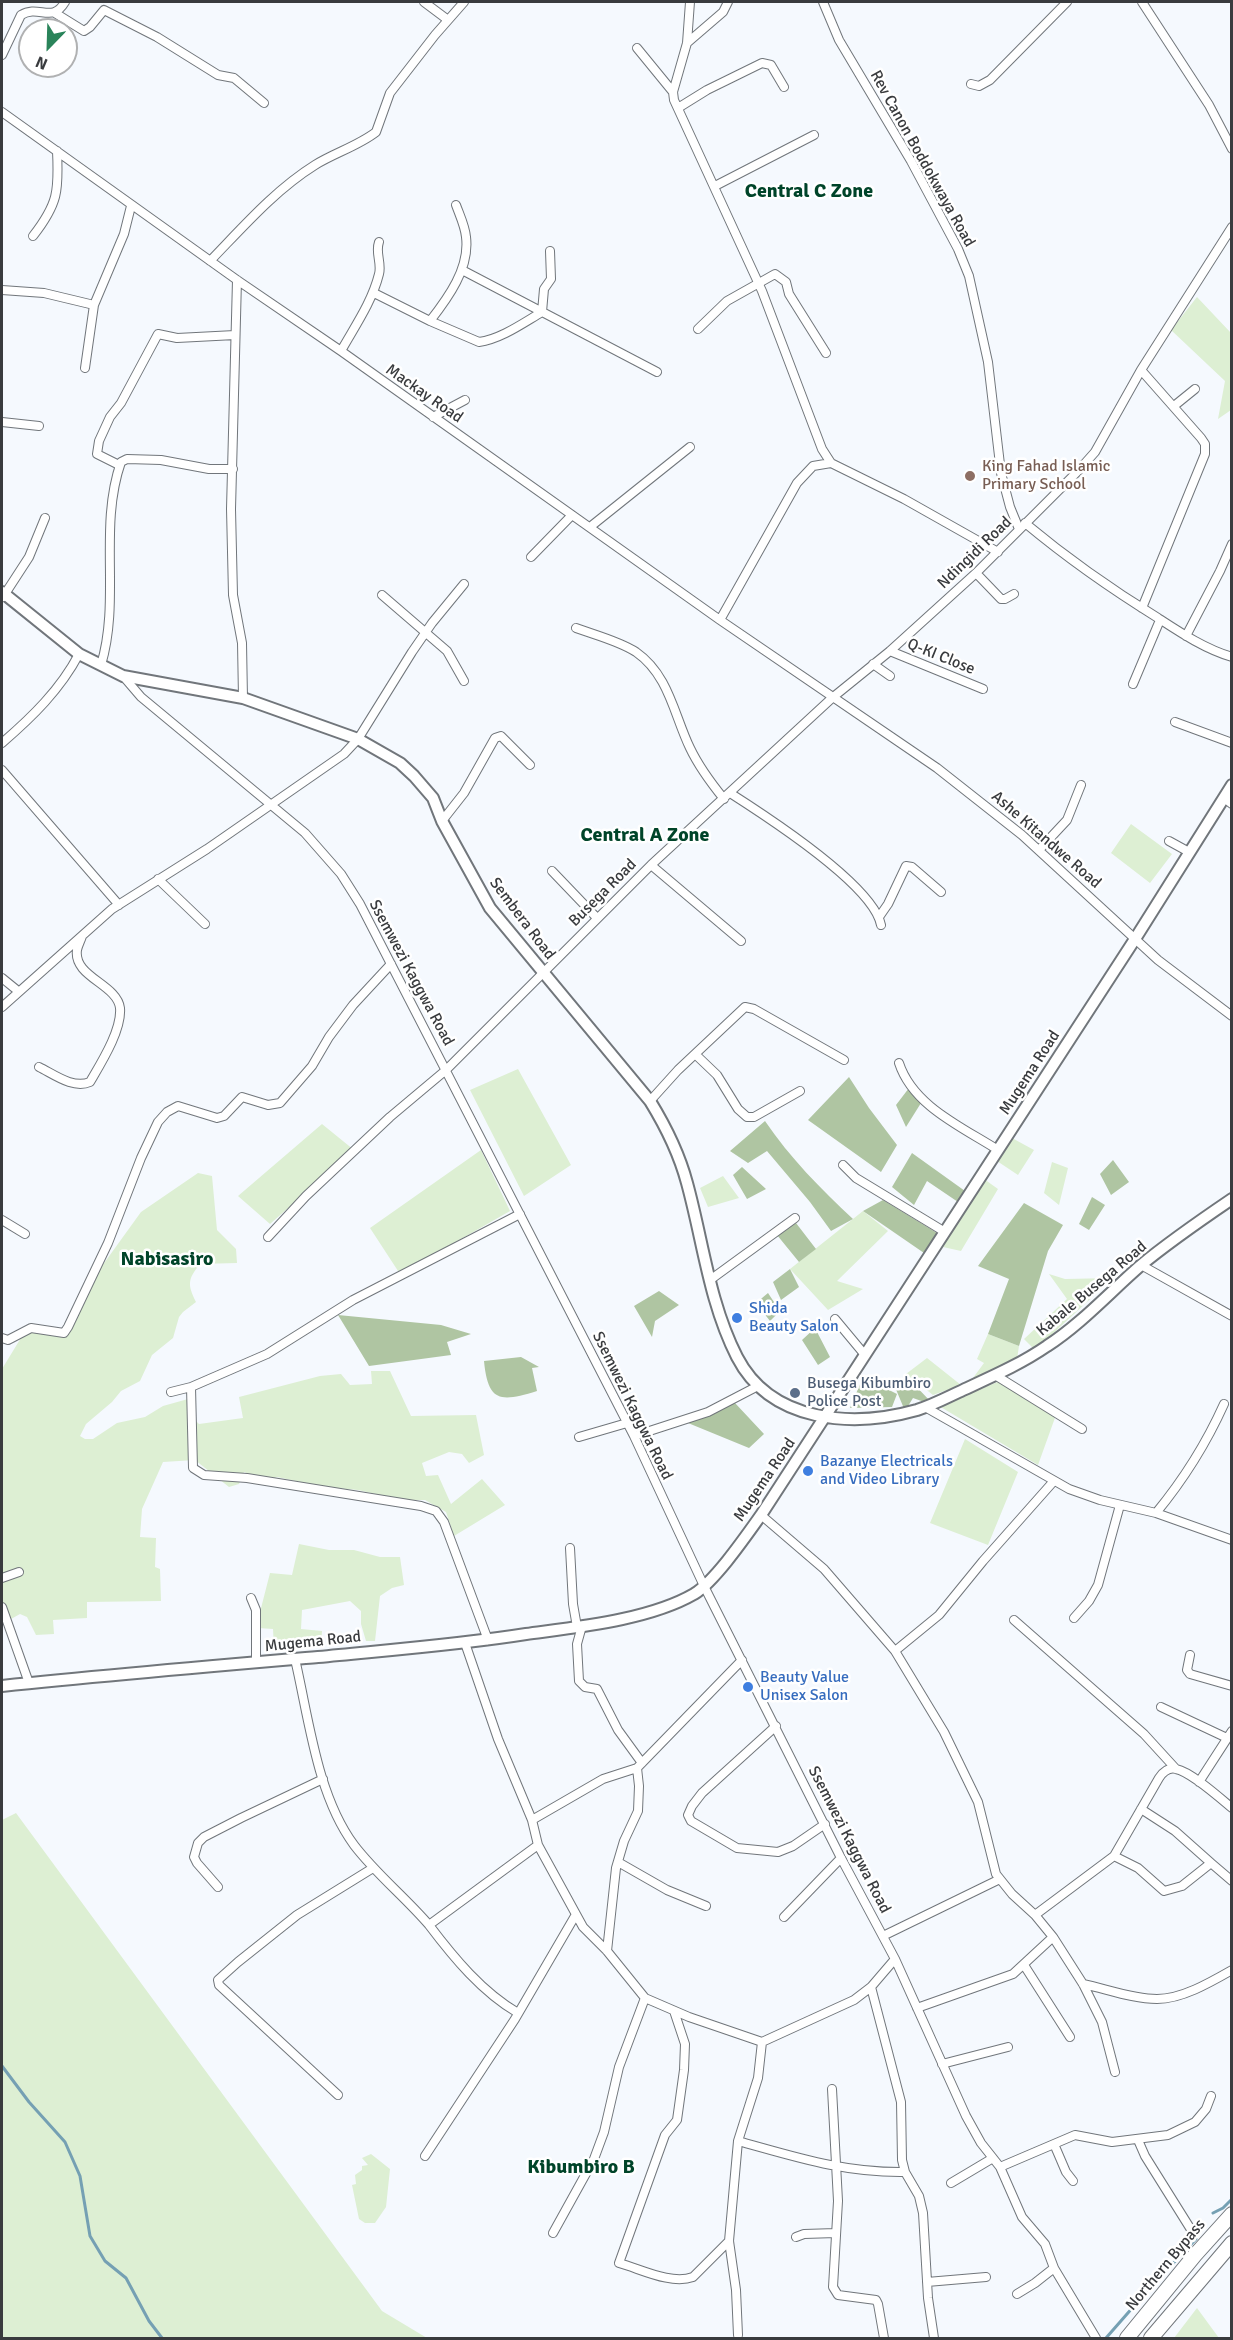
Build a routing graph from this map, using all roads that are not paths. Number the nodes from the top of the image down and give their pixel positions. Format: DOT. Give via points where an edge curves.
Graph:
graph roads {
  1 [pos="65,2"];
  2 [pos="424,2"];
  3 [pos="464,2"];
  4 [pos="690,2"];
  5 [pos="728,2"];
  6 [pos="823,2"];
  7 [pos="1142,2"];
  8 [pos="1062,3"];
  9 [pos="55,13"];
  10 [pos="448,20"];
  11 [pos="687,43"];
  12 [pos="637,48"];
  13 [pos="2,55"];
  14 [pos="971,84"];
  15 [pos="784,87"];
  16 [pos="673,92"];
  17 [pos="264,103"];
  18 [pos="678,108"];
  19 [pos="2,112"];
  20 [pos="814,135"];
  21 [pos="1232,149"];
  22 [pos="57,151"];
  23 [pos="714,186"];
  24 [pos="456,205"];
  25 [pos="131,206"];
  26 [pos="1232,227"];
  27 [pos="33,237"];
  28 [pos="379,242"];
  29 [pos="550,251"];
  30 [pos="210,261"];
  31 [pos="462,270"];
  32 [pos="237,280"];
  33 [pos="758,282"];
  34 [pos="2,290"];
  35 [pos="374,294"];
  36 [pos="94,305"];
  37 [pos="542,312"];
  38 [pos="430,321"];
  39 [pos="698,330"];
  40 [pos="235,335"];
  41 [pos="340,351"];
  42 [pos="825,353"];
  43 [pos="85,368"];
  44 [pos="1141,370"];
  45 [pos="657,372"];
  46 [pos="1195,389"];
  47 [pos="465,400"];
  48 [pos="1174,406"];
  49 [pos="433,417"];
  50 [pos="2,422"];
  51 [pos="39,426"];
  52 [pos="690,447"];
  53 [pos="831,463"];
  54 [pos="120,465"];
  55 [pos="232,469"];
  56 [pos="572,515"];
  57 [pos="45,519"];
  58 [pos="1022,526"];
  59 [pos="590,527"];
  60 [pos="1232,544"];
  61 [pos="998,552"];
  62 [pos="531,557"];
  63 [pos="976,573"];
  64 [pos="464,584"];
  65 [pos="1014,594"];
  66 [pos="3,595"];
  67 [pos="382,595"];
  68 [pos="1142,608"];
  69 [pos="720,620"];
  70 [pos="1160,620"];
  71 [pos="576,628"];
  72 [pos="425,633"];
  73 [pos="1186,636"];
  74 [pos="890,651"];
  75 [pos="79,654"];
  76 [pos="1232,657"];
  77 [pos="873,664"];
  78 [pos="101,665"];
  79 [pos="123,676"];
  80 [pos="890,676"];
  81 [pos="464,681"];
  82 [pos="1133,684"];
  83 [pos="983,688"];
  84 [pos="243,698"];
  85 [pos="832,698"];
  86 [pos="1176,722"];
  87 [pos="358,739"];
  88 [pos="1232,742"];
  89 [pos="2,743"];
  90 [pos="530,765"];
  91 [pos="2,770"];
  92 [pos="1081,785"];
  93 [pos="1232,785"];
  94 [pos="727,796"];
  95 [pos="1228,801"];
  96 [pos="271,806"];
  97 [pos="442,821"];
  98 [pos="1169,841"];
  99 [pos="1039,850"];
  100 [pos="1189,852"];
  101 [pos="651,865"];
  102 [pos="552,871"];
  103 [pos="158,879"];
  104 [pos="940,892"];
  105 [pos="119,904"];
  106 [pos="597,918"];
  107 [pos="205,924"];
  108 [pos="83,935"];
  109 [pos="1135,939"];
  110 [pos="741,940"];
  111 [pos="391,964"];
  112 [pos="543,972"];
  113 [pos="2,978"];
  114 [pos="18,991"];
  115 [pos="2,1007"];
  116 [pos="1232,1016"];
  117 [pos="695,1054"];
  118 [pos="844,1060"];
  119 [pos="899,1063"];
  120 [pos="39,1067"];
  121 [pos="446,1070"];
  122 [pos="800,1092"];
  123 [pos="650,1101"];
  124 [pos="998,1150"];
  125 [pos="843,1165"];
  126 [pos="1232,1199"];
  127 [pos="520,1214"];
  128 [pos="795,1218"];
  129 [pos="2,1220"];
  130 [pos="945,1232"];
  131 [pos="25,1234"];
  132 [pos="268,1237"];
  133 [pos="1141,1265"];
  134 [pos="710,1280"];
  135 [pos="1232,1316"];
  136 [pos="834,1319"];
  137 [pos="2,1338"];
  138 [pos="865,1355"];
  139 [pos="995,1375"];
  140 [pos="758,1386"];
  141 [pos="191,1388"];
  142 [pos="171,1392"];
  143 [pos="1224,1404"];
  144 [pos="925,1407"];
  145 [pos="825,1418"];
  146 [pos="627,1423"];
  147 [pos="1083,1428"];
  148 [pos="634,1436"];
  149 [pos="579,1437"];
  150 [pos="1053,1482"];
  151 [pos="1120,1505"];
  152 [pos="1156,1513"];
  153 [pos="761,1515"];
  154 [pos="1232,1540"];
  155 [pos="570,1548"];
  156 [pos="19,1572"];
  157 [pos="2,1578"];
  158 [pos="704,1586"];
  159 [pos="251,1598"];
  160 [pos="2,1607"];
  161 [pos="1074,1618"];
  162 [pos="1014,1620"];
  163 [pos="580,1626"];
  164 [pos="488,1640"];
  165 [pos="465,1643"];
  166 [pos="896,1651"];
  167 [pos="1190,1655"];
  168 [pos="295,1659"];
  169 [pos="742,1660"];
  170 [pos="256,1663"];
  171 [pos="29,1683"];
  172 [pos="2,1686"];
  173 [pos="1232,1686"];
  174 [pos="1161,1707"];
  175 [pos="776,1726"];
  176 [pos="1229,1735"];
  177 [pos="640,1766"];
  178 [pos="1176,1769"];
  179 [pos="323,1779"];
  180 [pos="1199,1782"];
  181 [pos="1232,1808"];
  182 [pos="1141,1809"];
  183 [pos="532,1820"];
  184 [pos="825,1824"];
  185 [pos="538,1845"];
  186 [pos="1114,1856"];
  187 [pos="841,1858"];
  188 [pos="618,1862"];
  189 [pos="1211,1863"];
  190 [pos="373,1868"];
  191 [pos="1000,1880"];
  192 [pos="1232,1881"];
  193 [pos="218,1887"];
  194 [pos="705,1906"];
  195 [pos="1035,1915"];
  196 [pos="575,1916"];
  197 [pos="784,1917"];
  198 [pos="429,1925"];
  199 [pos="883,1936"];
  200 [pos="1053,1937"];
  201 [pos="607,1951"];
  202 [pos="895,1959"];
  203 [pos="1024,1965"];
  204 [pos="1232,1970"];
  205 [pos="1083,1984"];
  206 [pos="871,1988"];
  207 [pos="645,1998"];
  208 [pos="918,2007"];
  209 [pos="674,2011"];
  210 [pos="518,2013"];
  211 [pos="1070,2037"];
  212 [pos="762,2042"];
  213 [pos="1008,2047"];
  214 [pos="942,2064"];
  215 [pos="1115,2072"];
  216 [pos="832,2089"];
  217 [pos="338,2095"];
  218 [pos="1211,2096"];
  219 [pos="1138,2140"];
  220 [pos="738,2142"];
  221 [pos="1054,2144"];
  222 [pos="425,2156"];
  223 [pos="993,2158"];
  224 [pos="1000,2167"];
  225 [pos="838,2168"];
  226 [pos="905,2172"];
  227 [pos="1073,2181"];
  228 [pos="951,2183"];
  229 [pos="1232,2214"];
  230 [pos="1190,2228"];
  231 [pos="553,2233"];
  232 [pos="836,2233"];
  233 [pos="796,2237"];
  234 [pos="729,2241"];
  235 [pos="1232,2243"];
  236 [pos="1054,2268"];
  237 [pos="986,2277"];
  238 [pos="927,2282"];
  239 [pos="1017,2294"];
  240 [pos="738,2335"];
  241 [pos="884,2338"];
  242 [pos="934,2338"];
  243 [pos="1096,2338"];
  244 [pos="1127,2338"];
  245 [pos="1151,2338"];
  1 -- 9 [label="street"];
  2 -- 10 [label="street"];
  3 -- 10 [label="street"];
  4 -- 11 [label="street"];
  5 -- 11 [label="street" via="723,12"];
  6 -- 58 [label="street, Rev Canon Boddokwaya Road" via="839,40 911,161 969,276 988,362 1001,473 1010,507"];
  7 -- 21 [label="street" via="1209,105"];
  8 -- 14 [label="street" via="990,80 979,86"];
  9 -- 13 [label="street" via="27,11 21,15"];
  9 -- 17 [label="street" via="84,31 104,10 218,75 234,78"];
  10 -- 30 [label="street" via="390,93 376,132 314,165 257,212"];
  11 -- 16 [label="street"];
  12 -- 16 [label="street"];
  15 -- 18 [label="street" via="771,65 762,63"];
  16 -- 18 [label="street"];
  18 -- 23 [label="street"];
  19 -- 22 [label="street, Mackay Road"];
  20 -- 23 [label="street"];
  22 -- 25 [label="street, Mackay Road"];
  22 -- 27 [label="street" via="57,195"];
  23 -- 33 [label="street"];
  24 -- 31 [label="street" via="467,239"];
  25 -- 30 [label="street, Mackay Road"];
  25 -- 36 [label="street" via="124,234"];
  26 -- 44 [label="street, Ndingidi Road"];
  28 -- 35 [label="street" via="380,271"];
  29 -- 37 [label="street" via="551,279 544,289"];
  30 -- 32 [label="street, Mackay Road"];
  31 -- 37 [label="street"];
  31 -- 38 [label="street" via="452,292"];
  32 -- 40 [label="street"];
  32 -- 41 [label="street, Mackay Road"];
  33 -- 39 [label="street" via="727,301"];
  33 -- 42 [label="street" via="775,274 786,282 789,294"];
  33 -- 53 [label="street" via="814,431"];
  34 -- 36 [label="street" via="44,293"];
  35 -- 38 [label="street"];
  35 -- 41 [label="street"];
  36 -- 43 [label="street"];
  37 -- 38 [label="street" via="507,332 479,342"];
  37 -- 45 [label="street"];
  40 -- 54 [label="street" via="177,338 158,334 99,441 97,454"];
  40 -- 55 [label="street"];
  41 -- 49 [label="street, Mackay Road"];
  44 -- 48 [label="street"];
  44 -- 58 [label="street, Ndingidi Road" via="1088,460"];
  46 -- 48 [label="street"];
  47 -- 49 [label="street"];
  48 -- 68 [label="street" via="1205,444 1205,454"];
  49 -- 56 [label="street, Mackay Road"];
  50 -- 51 [label="street"];
  52 -- 59 [label="street"];
  53 -- 61 [label="street"];
  53 -- 69 [label="street" via="813,466 797,483"];
  54 -- 55 [label="street" via="127,459 161,460"];
  54 -- 78 [label="street" via="109,525 110,616"];
  55 -- 84 [label="street" via="233,595 242,643"];
  56 -- 59 [label="street, Mackay Road"];
  56 -- 62 [label="street"];
  57 -- 66 [label="street" via="29,557"];
  58 -- 61 [label="street, Ndingidi Road"];
  58 -- 68 [label="street"];
  59 -- 69 [label="street, Mackay Road"];
  60 -- 73 [label="street"];
  61 -- 63 [label="street, Ndingidi Road"];
  63 -- 65 [label="street" via="1000,599"];
  63 -- 74 [label="street, Ndingidi Road"];
  64 -- 72 [label="street"];
  66 -- 75 [label="street, Sembera Road"];
  67 -- 72 [label="street"];
  68 -- 70 [label="street"];
  69 -- 85 [label="street, Mackay Road"];
  70 -- 73 [label="street"];
  70 -- 82 [label="street"];
  71 -- 94 [label="street" via="636,652 655,669 694,756 706,776"];
  72 -- 81 [label="street" via="447,651"];
  72 -- 87 [label="street"];
  73 -- 76 [label="street"];
  74 -- 77 [label="street, Ndingidi Road"];
  74 -- 83 [label="street, Q-KI Close"];
  75 -- 78 [label="street, Sembera Road"];
  75 -- 89 [label="street" via="56,691"];
  77 -- 80 [label="street"];
  77 -- 85 [label="street, Ndingidi Road"];
  78 -- 79 [label="street, Sembera Road"];
  79 -- 84 [label="street, Sembera Road"];
  79 -- 96 [label="street, Ssemwezi Kaggwa Road" via="141,697"];
  84 -- 87 [label="street, Sembera Road"];
  85 -- 94 [label="street, Busega Road"];
  85 -- 99 [label="street, Ashe Kitandwe Road" via="937,768"];
  86 -- 88 [label="street"];
  87 -- 96 [label="street" via="344,754"];
  87 -- 97 [label="street, Sembera Road" via="400,763 414,776 433,798"];
  90 -- 97 [label="street" via="501,736 495,738 464,793"];
  91 -- 105 [label="street"];
  92 -- 99 [label="street" via="1067,820"];
  93 -- 95 [label="street, Mugema Road"];
  94 -- 101 [label="street, Busega Road"];
  94 -- 104 [label="street" via="837,870 861,893 880,921 906,866"];
  95 -- 100 [label="street, Mugema Road"];
  96 -- 103 [label="street"];
  96 -- 111 [label="street, Ssemwezi Kaggwa Road" via="305,833 341,874"];
  97 -- 112 [label="street, Sembera Road" via="490,908"];
  98 -- 100 [label="street"];
  99 -- 109 [label="street, Ashe Kitandwe Road"];
  100 -- 109 [label="street, Mugema Road"];
  101 -- 106 [label="street, Busega Road"];
  101 -- 110 [label="street"];
  102 -- 106 [label="street"];
  103 -- 105 [label="street"];
  103 -- 107 [label="street"];
  105 -- 108 [label="street"];
  106 -- 112 [label="street, Busega Road"];
  108 -- 114 [label="street"];
  108 -- 120 [label="street" via="78,958 86,971 116,998 120,1007 118,1024 90,1082 70,1083"];
  109 -- 116 [label="street, Ashe Kitandwe Road"];
  109 -- 124 [label="street, Mugema Road"];
  111 -- 121 [label="street, Ssemwezi Kaggwa Road"];
  111 -- 137 [label="street" via="353,1005 312,1066 280,1103 268,1105 242,1097 217,1118 178,1106 167,1112 141,1158 108,1243 68,1328 58,1333 31,1328 15,1338"];
  112 -- 121 [label="street, Busega Road"];
  112 -- 123 [label="street, Sembera Road"];
  113 -- 114 [label="street"];
  114 -- 115 [label="street"];
  117 -- 118 [label="street" via="739,1011 749,1008"];
  117 -- 122 [label="street" via="717,1074 747,1117"];
  117 -- 123 [label="street"];
  119 -- 124 [label="street" via="903,1075 928,1104"];
  121 -- 127 [label="street, Ssemwezi Kaggwa Road"];
  121 -- 132 [label="street, Busega Road" via="314,1188"];
  123 -- 134 [label="street, Sembera Road" via="679,1158"];
  124 -- 130 [label="street, Mugema Road"];
  125 -- 130 [label="street" via="856,1178"];
  126 -- 133 [label="street, Kabale Busega Road"];
  127 -- 141 [label="street" via="352,1300 267,1354"];
  127 -- 146 [label="street, Ssemwezi Kaggwa Road"];
  128 -- 134 [label="street"];
  129 -- 131 [label="street"];
  130 -- 138 [label="street, Mugema Road"];
  133 -- 135 [label="street"];
  133 -- 139 [label="street, Kabale Busega Road" via="1050,1345"];
  134 -- 140 [label="street, Sembera Road" via="724,1330 737,1358"];
  136 -- 138 [label="street"];
  138 -- 145 [label="street, Mugema Road"];
  139 -- 144 [label="street, Kabale Busega Road"];
  139 -- 147 [label="street"];
  140 -- 145 [label="street, Sembera Road" via="792,1409"];
  140 -- 148 [label="street" via="708,1412"];
  141 -- 142 [label="street"];
  141 -- 164 [label="street" via="193,1468 200,1474 248,1478 436,1511 444,1522"];
  143 -- 152 [label="street" via="1192,1465"];
  144 -- 145 [label="street, Kabale Busega Road" via="878,1416"];
  144 -- 150 [label="street"];
  145 -- 153 [label="street, Mugema Road"];
  146 -- 148 [label="street, Ssemwezi Kaggwa Road"];
  146 -- 149 [label="street"];
  148 -- 158 [label="street, Ssemwezi Kaggwa Road"];
  150 -- 151 [label="street"];
  150 -- 166 [label="street" via="939,1615"];
  151 -- 152 [label="street"];
  151 -- 161 [label="street" via="1098,1585"];
  152 -- 154 [label="street"];
  153 -- 158 [label="street, Mugema Road"];
  153 -- 166 [label="street" via="824,1569"];
  155 -- 163 [label="street" via="573,1604"];
  156 -- 157 [label="street"];
  158 -- 163 [label="street, Mugema Road" via="660,1609"];
  158 -- 169 [label="street, Ssemwezi Kaggwa Road"];
  159 -- 170 [label="street" via="256,1610"];
  160 -- 171 [label="street"];
  162 -- 178 [label="street" via="1144,1734"];
  163 -- 164 [label="street, Mugema Road"];
  163 -- 177 [label="street" via="579,1681 585,1687 597,1689"];
  164 -- 165 [label="street, Mugema Road"];
  165 -- 168 [label="street, Mugema Road"];
  165 -- 183 [label="street" via="498,1739"];
  166 -- 191 [label="street" via="944,1732 978,1802"];
  167 -- 173 [label="street" via="1190,1674"];
  168 -- 170 [label="street, Mugema Road"];
  168 -- 179 [label="street"];
  169 -- 175 [label="street, Ssemwezi Kaggwa Road"];
  169 -- 177 [label="street"];
  170 -- 171 [label="street, Mugema Road"];
  171 -- 172 [label="street, Mugema Road"];
  174 -- 176 [label="street"];
  175 -- 184 [label="street, Ssemwezi Kaggwa Road"];
  175 -- 184 [label="street" via="702,1794 688,1815 691,1821 731,1845 751,1851 785,1850"];
  176 -- 180 [label="street"];
  177 -- 183 [label="street" via="603,1779"];
  177 -- 188 [label="street" via="638,1811"];
  178 -- 180 [label="street"];
  178 -- 182 [label="street" via="1162,1774"];
  179 -- 190 [label="street" via="333,1811"];
  179 -- 193 [label="street" via="198,1843 194,1857"];
  180 -- 181 [label="street"];
  182 -- 186 [label="street"];
  182 -- 189 [label="street" via="1175,1831"];
  183 -- 185 [label="street"];
  184 -- 187 [label="street, Ssemwezi Kaggwa Road"];
  185 -- 196 [label="street"];
  185 -- 198 [label="street"];
  186 -- 189 [label="street" via="1167,1891 1187,1883"];
  186 -- 195 [label="street"];
  187 -- 197 [label="street"];
  187 -- 199 [label="street, Ssemwezi Kaggwa Road"];
  188 -- 194 [label="street"];
  188 -- 201 [label="street"];
  189 -- 192 [label="street"];
  190 -- 198 [label="street"];
  190 -- 217 [label="street" via="297,1915 218,1980"];
  191 -- 195 [label="street"];
  191 -- 199 [label="street"];
  195 -- 200 [label="street"];
  196 -- 201 [label="street"];
  196 -- 210 [label="street"];
  198 -- 210 [label="street" via="498,2001"];
  199 -- 202 [label="street, Ssemwezi Kaggwa Road"];
  200 -- 203 [label="street"];
  200 -- 205 [label="street"];
  201 -- 207 [label="street"];
  202 -- 206 [label="street"];
  202 -- 208 [label="street, Ssemwezi Kaggwa Road"];
  203 -- 208 [label="street" via="1002,1979"];
  203 -- 211 [label="street"];
  204 -- 205 [label="street" via="1173,1997 1159,1999"];
  205 -- 215 [label="street" via="1102,2022"];
  206 -- 212 [label="street" via="854,2000"];
  206 -- 226 [label="street" via="901,2102"];
  207 -- 209 [label="street"];
  207 -- 231 [label="street" via="619,2067 594,2159"];
  208 -- 214 [label="street, Ssemwezi Kaggwa Road"];
  209 -- 212 [label="street"];
  209 -- 234 [label="street" via="685,2044 677,2120 665,2135 619,2263 687,2280"];
  210 -- 222 [label="street"];
  212 -- 220 [label="street" via="758,2078"];
  213 -- 214 [label="street"];
  214 -- 223 [label="street, Ssemwezi Kaggwa Road" via="966,2116"];
  216 -- 225 [label="street"];
  218 -- 219 [label="street" via="1200,2118 1188,2127"];
  219 -- 221 [label="street" via="1112,2142 1075,2135"];
  219 -- 230 [label="street"];
  220 -- 225 [label="street"];
  220 -- 234 [label="street"];
  221 -- 224 [label="street"];
  221 -- 227 [label="street"];
  223 -- 224 [label="street, Ssemwezi Kaggwa Road"];
  223 -- 228 [label="street"];
  224 -- 236 [label="street, Ssemwezi Kaggwa Road" via="1022,2217 1044,2244"];
  225 -- 226 [label="street"];
  225 -- 232 [label="street"];
  226 -- 238 [label="street" via="914,2184 922,2213"];
  229 -- 244 [label="highway, Northern Bypass"];
  232 -- 233 [label="street"];
  232 -- 241 [label="street" via="833,2287 838,2295 876,2300"];
  234 -- 240 [label="street"];
  235 -- 245 [label="highway"];
  236 -- 239 [label="street"];
  236 -- 243 [label="street, Ssemwezi Kaggwa Road"];
  237 -- 238 [label="street"];
  238 -- 242 [label="street"];
}
